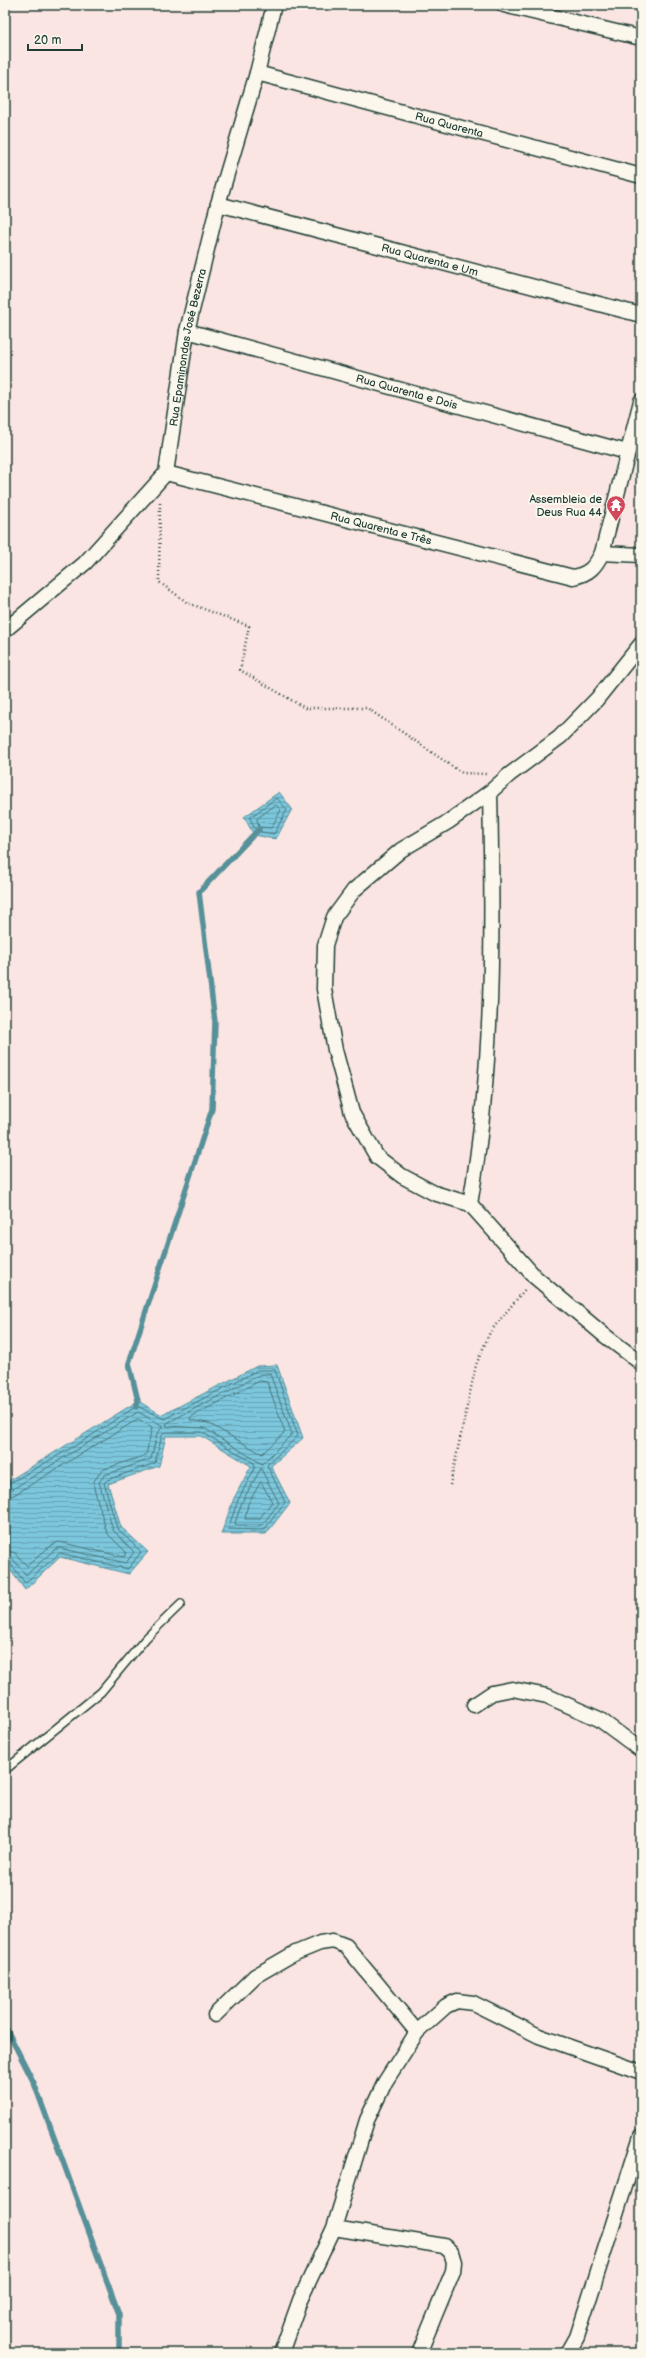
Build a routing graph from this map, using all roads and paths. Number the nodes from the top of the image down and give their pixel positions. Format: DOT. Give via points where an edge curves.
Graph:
graph roads {
  1 [pos="274,5"];
  2 [pos="504,5"];
  3 [pos="641,38"];
  4 [pos="257,73"];
  5 [pos="641,176"];
  6 [pos="218,204"];
  7 [pos="641,315"];
  8 [pos="186,330"];
  9 [pos="641,401"];
  10 [pos="627,452"];
  11 [pos="166,473"];
  12 [pos="160,501"];
  13 [pos="602,553"];
  14 [pos="641,555"];
  15 [pos="5,630"];
  16 [pos="641,644"];
  17 [pos="509,775"];
  18 [pos="490,792"];
  19 [pos="470,1204"];
  20 [pos="534,1276"];
  21 [pos="641,1363"];
  22 [pos="450,1485"];
  23 [pos="181,1604"];
  24 [pos="474,1705"];
  25 [pos="641,1750"];
  26 [pos="5,1770"];
  27 [pos="214,2015"];
  28 [pos="417,2032"];
  29 [pos="641,2072"];
  30 [pos="641,2136"];
  31 [pos="334,2228"];
  32 [pos="420,2351"];
  33 [pos="281,2353"];
  34 [pos="568,2353"];
  1 -- 4 [label="street, Rua Epaminondas José Bezerra"];
  2 -- 3 [label="street"];
  4 -- 5 [label="street, Rua Quarenta"];
  4 -- 6 [label="street, Rua Epaminondas José Bezerra"];
  6 -- 7 [label="street, Rua Quarenta e Um"];
  6 -- 8 [label="street, Rua Epaminondas José Bezerra"];
  8 -- 10 [label="street, Rua Quarenta e Dois"];
  8 -- 11 [label="street, Rua Epaminondas José Bezerra"];
  9 -- 10 [label="street"];
  10 -- 13 [label="street"];
  11 -- 13 [label="street, Rua Quarenta e Três" via="551,573 573,577 584,575 594,568"];
  11 -- 15 [label="street" via="85,563"];
  12 -- 17 [label="path" via="159,582 188,602 249,626 240,670 304,708 367,708 462,773"];
  13 -- 14 [label="street"];
  16 -- 17 [label="street" via="597,699 560,737"];
  17 -- 18 [label="street"];
  18 -- 19 [label="street" via="493,945 490,1013 479,1150"];
  18 -- 19 [label="street" via="448,822 401,850 354,890 334,917 325,945 324,989 335,1050 352,1113 377,1157 402,1176 434,1193"];
  19 -- 20 [label="street"];
  20 -- 21 [label="street"];
  20 -- 22 [label="path" via="490,1332 476,1365"];
  23 -- 26 [label="lane" via="146,1638 101,1692"];
  24 -- 25 [label="street" via="492,1694 512,1689 547,1696 599,1720"];
  27 -- 28 [label="street" via="255,1976 293,1954 332,1941 346,1946"];
  28 -- 29 [label="street" via="446,2006 457,2001 473,2003 539,2036"];
  28 -- 31 [label="street" via="385,2082 367,2120"];
  30 -- 34 [label="street" via="577,2337"];
  31 -- 32 [label="street" via="422,2241 444,2246 451,2252 453,2271"];
  31 -- 33 [label="street" via="300,2300"];
}
